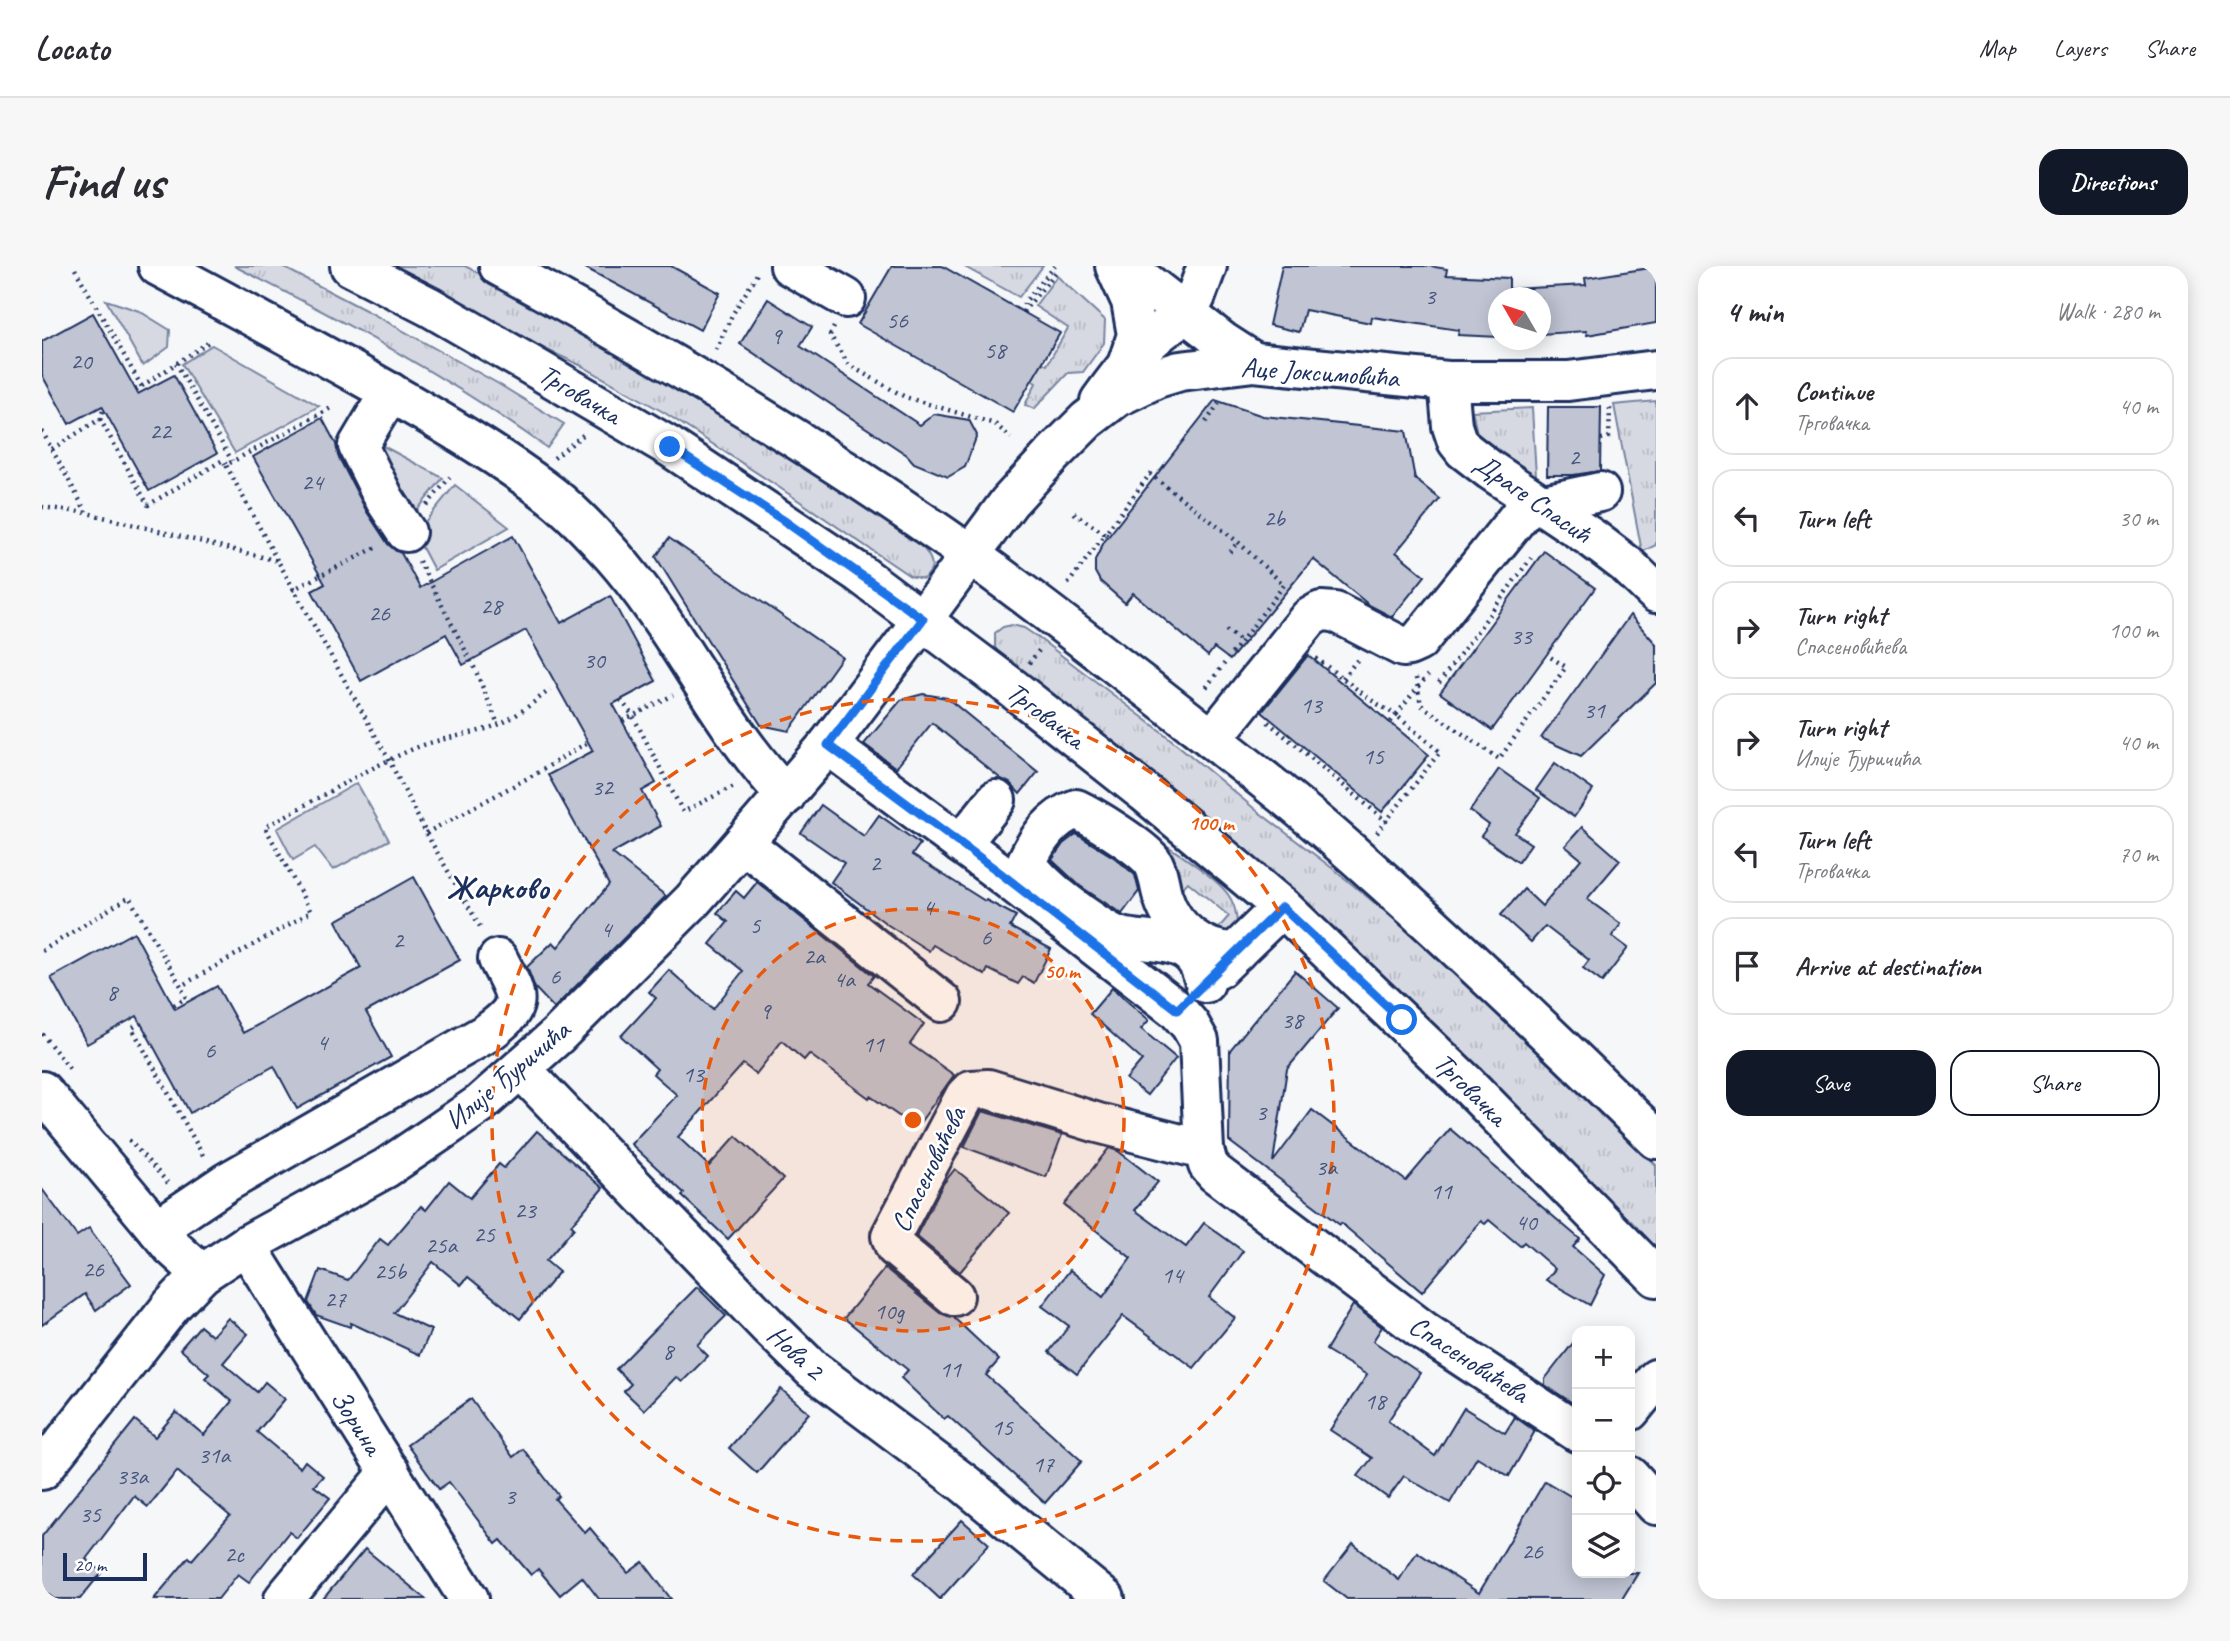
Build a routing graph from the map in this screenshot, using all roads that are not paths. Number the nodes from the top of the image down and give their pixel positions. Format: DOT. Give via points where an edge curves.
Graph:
graph roads {
  1 [pos="158,266"];
  2 [pos="350,266"];
  3 [pos="499,266"];
  4 [pos="790,266"];
  5 [pos="1115,266"];
  6 [pos="1125,266"];
  7 [pos="1207,266"];
  8 [pos="846,298"];
  9 [pos="1187,313"];
  10 [pos="1254,362"];
  11 [pos="1656,370"];
  12 [pos="1134,373"];
  13 [pos="1448,381"];
  14 [pos="390,392"];
  15 [pos="1600,492"];
  16 [pos="1536,502"];
  17 [pos="406,532"];
  18 [pos="970,555"];
  19 [pos="1656,593"];
  20 [pos="923,619"];
  21 [pos="1212,739"];
  22 [pos="828,745"];
  23 [pos="786,795"];
  24 [pos="996,800"];
  25 [pos="743,844"];
  26 [pos="961,844"];
  27 [pos="1282,907"];
  28 [pos="1236,953"];
  29 [pos="498,959"];
  30 [pos="1205,983"];
  31 [pos="942,1002"];
  32 [pos="1177,1010"];
  33 [pos="520,1069"];
  34 [pos="42,1091"];
  35 [pos="1656,1139"];
  36 [pos="1204,1150"];
  37 [pos="157,1229"];
  38 [pos="246,1245"];
  39 [pos="202,1274"];
  40 [pos="1656,1277"];
  41 [pos="954,1296"];
  42 [pos="1656,1378"];
  43 [pos="1635,1405"];
  44 [pos="1572,1429"];
  45 [pos="42,1471"];
  46 [pos="390,1472"];
  47 [pos="1635,1482"];
  48 [pos="1656,1505"];
  49 [pos="284,1599"];
  50 [pos="469,1599"];
  51 [pos="1105,1599"];
  1 -- 14 [label="street"];
  2 -- 20 [label="street, Трговачка" via="670,447"];
  3 -- 18 [label="street" via="629,338 825,457"];
  4 -- 8 [label="street"];
  5 -- 12 [label="street" via="1131,301 1137,335"];
  6 -- 9 [label="street"];
  7 -- 9 [label="street"];
  9 -- 10 [label="street"];
  9 -- 12 [label="street" via="1173,345"];
  10 -- 12 [label="street, Аце Јоксимовића"];
  10 -- 13 [label="street, Аце Јоксимовића"];
  11 -- 13 [label="street, Аце Јоксимовића" via="1567,381"];
  12 -- 18 [label="street, Аце Јоксимовића" via="1116,397 1087,420 1009,502"];
  13 -- 16 [label="street, Драге Спасић" via="1451,426 1457,441"];
  14 -- 17 [label="street" via="358,446"];
  14 -- 23 [label="street" via="480,446 569,511 631,577 763,771"];
  15 -- 16 [label="street"];
  16 -- 19 [label="street, Драге Спасић" via="1593,539"];
  16 -- 21 [label="street" via="1418,642 1422,657 1335,612 1321,611 1309,618"];
  18 -- 20 [label="street, Аце Јоксимовића"];
  18 -- 21 [label="street"];
  20 -- 22 [label="street, Илије Ђуричића"];
  20 -- 27 [label="street, Трговачка"];
  21 -- 35 [label="street" via="1344,846"];
  22 -- 23 [label="street, Илије Ђуричића"];
  22 -- 26 [label="street, Спасеновићева"];
  23 -- 25 [label="street, Илије Ђуричића"];
  24 -- 26 [label="street"];
  25 -- 31 [label="street"];
  25 -- 33 [label="street, Илије Ђуричића" via="631,964"];
  26 -- 32 [label="street, Спасеновићева"];
  27 -- 28 [label="street"];
  27 -- 40 [label="street, Трговачка" via="1458,1076"];
  28 -- 30 [label="street"];
  28 -- 30 [label="street" via="1213,950 1175,922 1152,861 1102,823 1076,809 1049,826 1027,861 1037,877 1117,936 1184,950 1196,960"];
  29 -- 37 [label="street" via="515,993 515,1006 505,1020 227,1182"];
  30 -- 32 [label="street"];
  32 -- 36 [label="street, Спасеновићева" via="1199,1041"];
  33 -- 38 [label="street, Илије Ђуричића" via="480,1104 386,1168"];
  33 -- 51 [label="street, Нова 2" via="812,1369 965,1483"];
  34 -- 37 [label="street"];
  36 -- 41 [label="street, Спасеновићева" via="988,1089 971,1090 891,1236 895,1247"];
  36 -- 44 [label="street, Спасеновићева" via="1215,1173 1425,1332"];
  37 -- 39 [label="street"];
  38 -- 39 [label="street, Илије Ђуричића"];
  38 -- 46 [label="street, Зорина"];
  39 -- 45 [label="street, Илије Ђуричића" via="172,1305"];
  42 -- 43 [label="street"];
  46 -- 49 [label="street"];
  46 -- 50 [label="street, Зорина"];
  47 -- 48 [label="street"];
}
